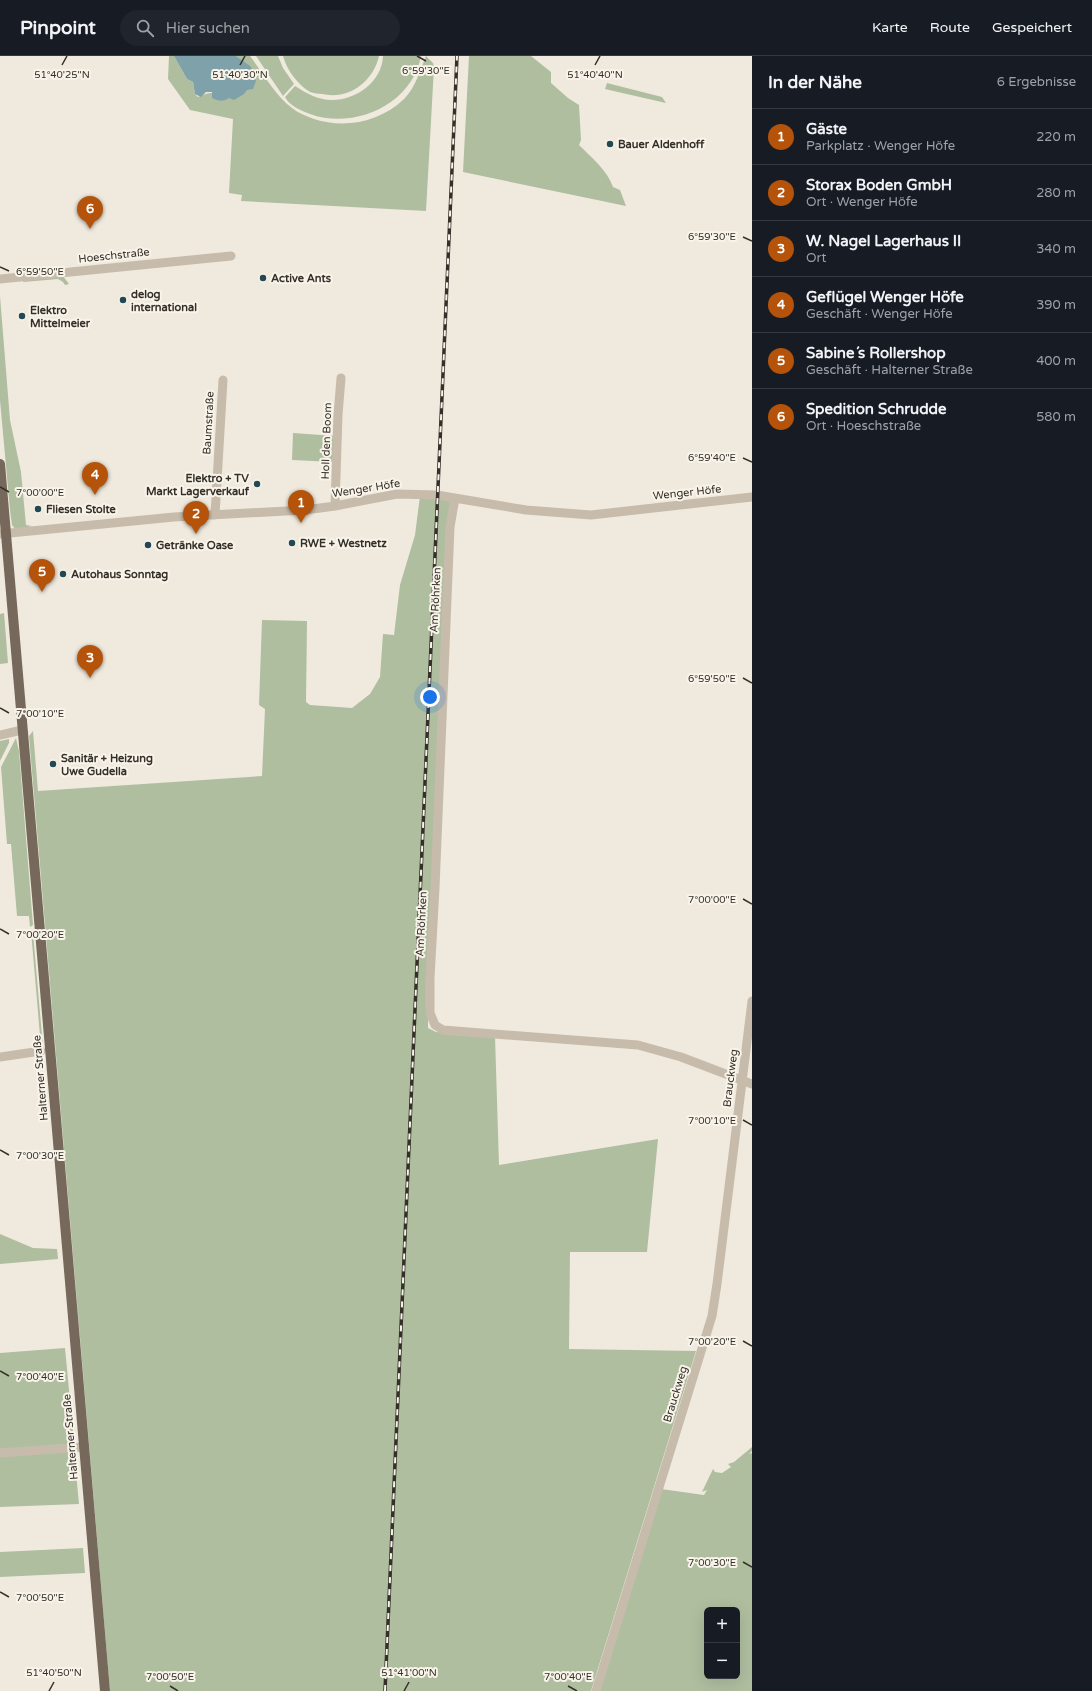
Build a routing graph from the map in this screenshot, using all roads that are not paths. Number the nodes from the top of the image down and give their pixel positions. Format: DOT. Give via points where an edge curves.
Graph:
graph roads {
  1 [pos="230,256"];
  2 [pos="0,279"];
  3 [pos="341,378"];
  4 [pos="223,380"];
  5 [pos="0,464"];
  6 [pos="752,497"];
  7 [pos="455,498"];
  8 [pos="335,506"];
  9 [pos="215,515"];
  10 [pos="3,533"];
  11 [pos="22,730"];
  12 [pos="0,735"];
  13 [pos="752,1001"];
  14 [pos="41,1052"];
  15 [pos="0,1057"];
  16 [pos="742,1079"];
  17 [pos="752,1084"];
  18 [pos="83,1447"];
  19 [pos="0,1453"];
  20 [pos="105,1691"];
  21 [pos="596,1691"];
  1 -- 2 [label="street, Hoeschstraße"];
  3 -- 8 [label="street, Holl den Boom"];
  4 -- 9 [label="street, Baumstraße"];
  5 -- 10 [label="main road, Halterner Straße"];
  6 -- 7 [label="street, Wenger Höfe" via="591,515 526,510"];
  7 -- 8 [label="street, Wenger Höfe" via="429,494 397,494"];
  7 -- 16 [label="street, Am Röhrken" via="450,527 443,672 430,978 432,1020 443,1030 638,1045"];
  8 -- 9 [label="street, Wenger Höfe"];
  9 -- 10 [label="street, Wenger Höfe"];
  10 -- 11 [label="main road, Halterner Straße"];
  11 -- 12 [label="street"];
  11 -- 18 [label="main road, Halterner Straße"];
  13 -- 16 [label="street, Brauckweg"];
  14 -- 15 [label="street"];
  16 -- 17 [label="street, Am Röhrken"];
  16 -- 21 [label="street, Brauckweg" via="712,1316"];
  18 -- 19 [label="street"];
  18 -- 20 [label="main road, Halterner Straße"];
}
